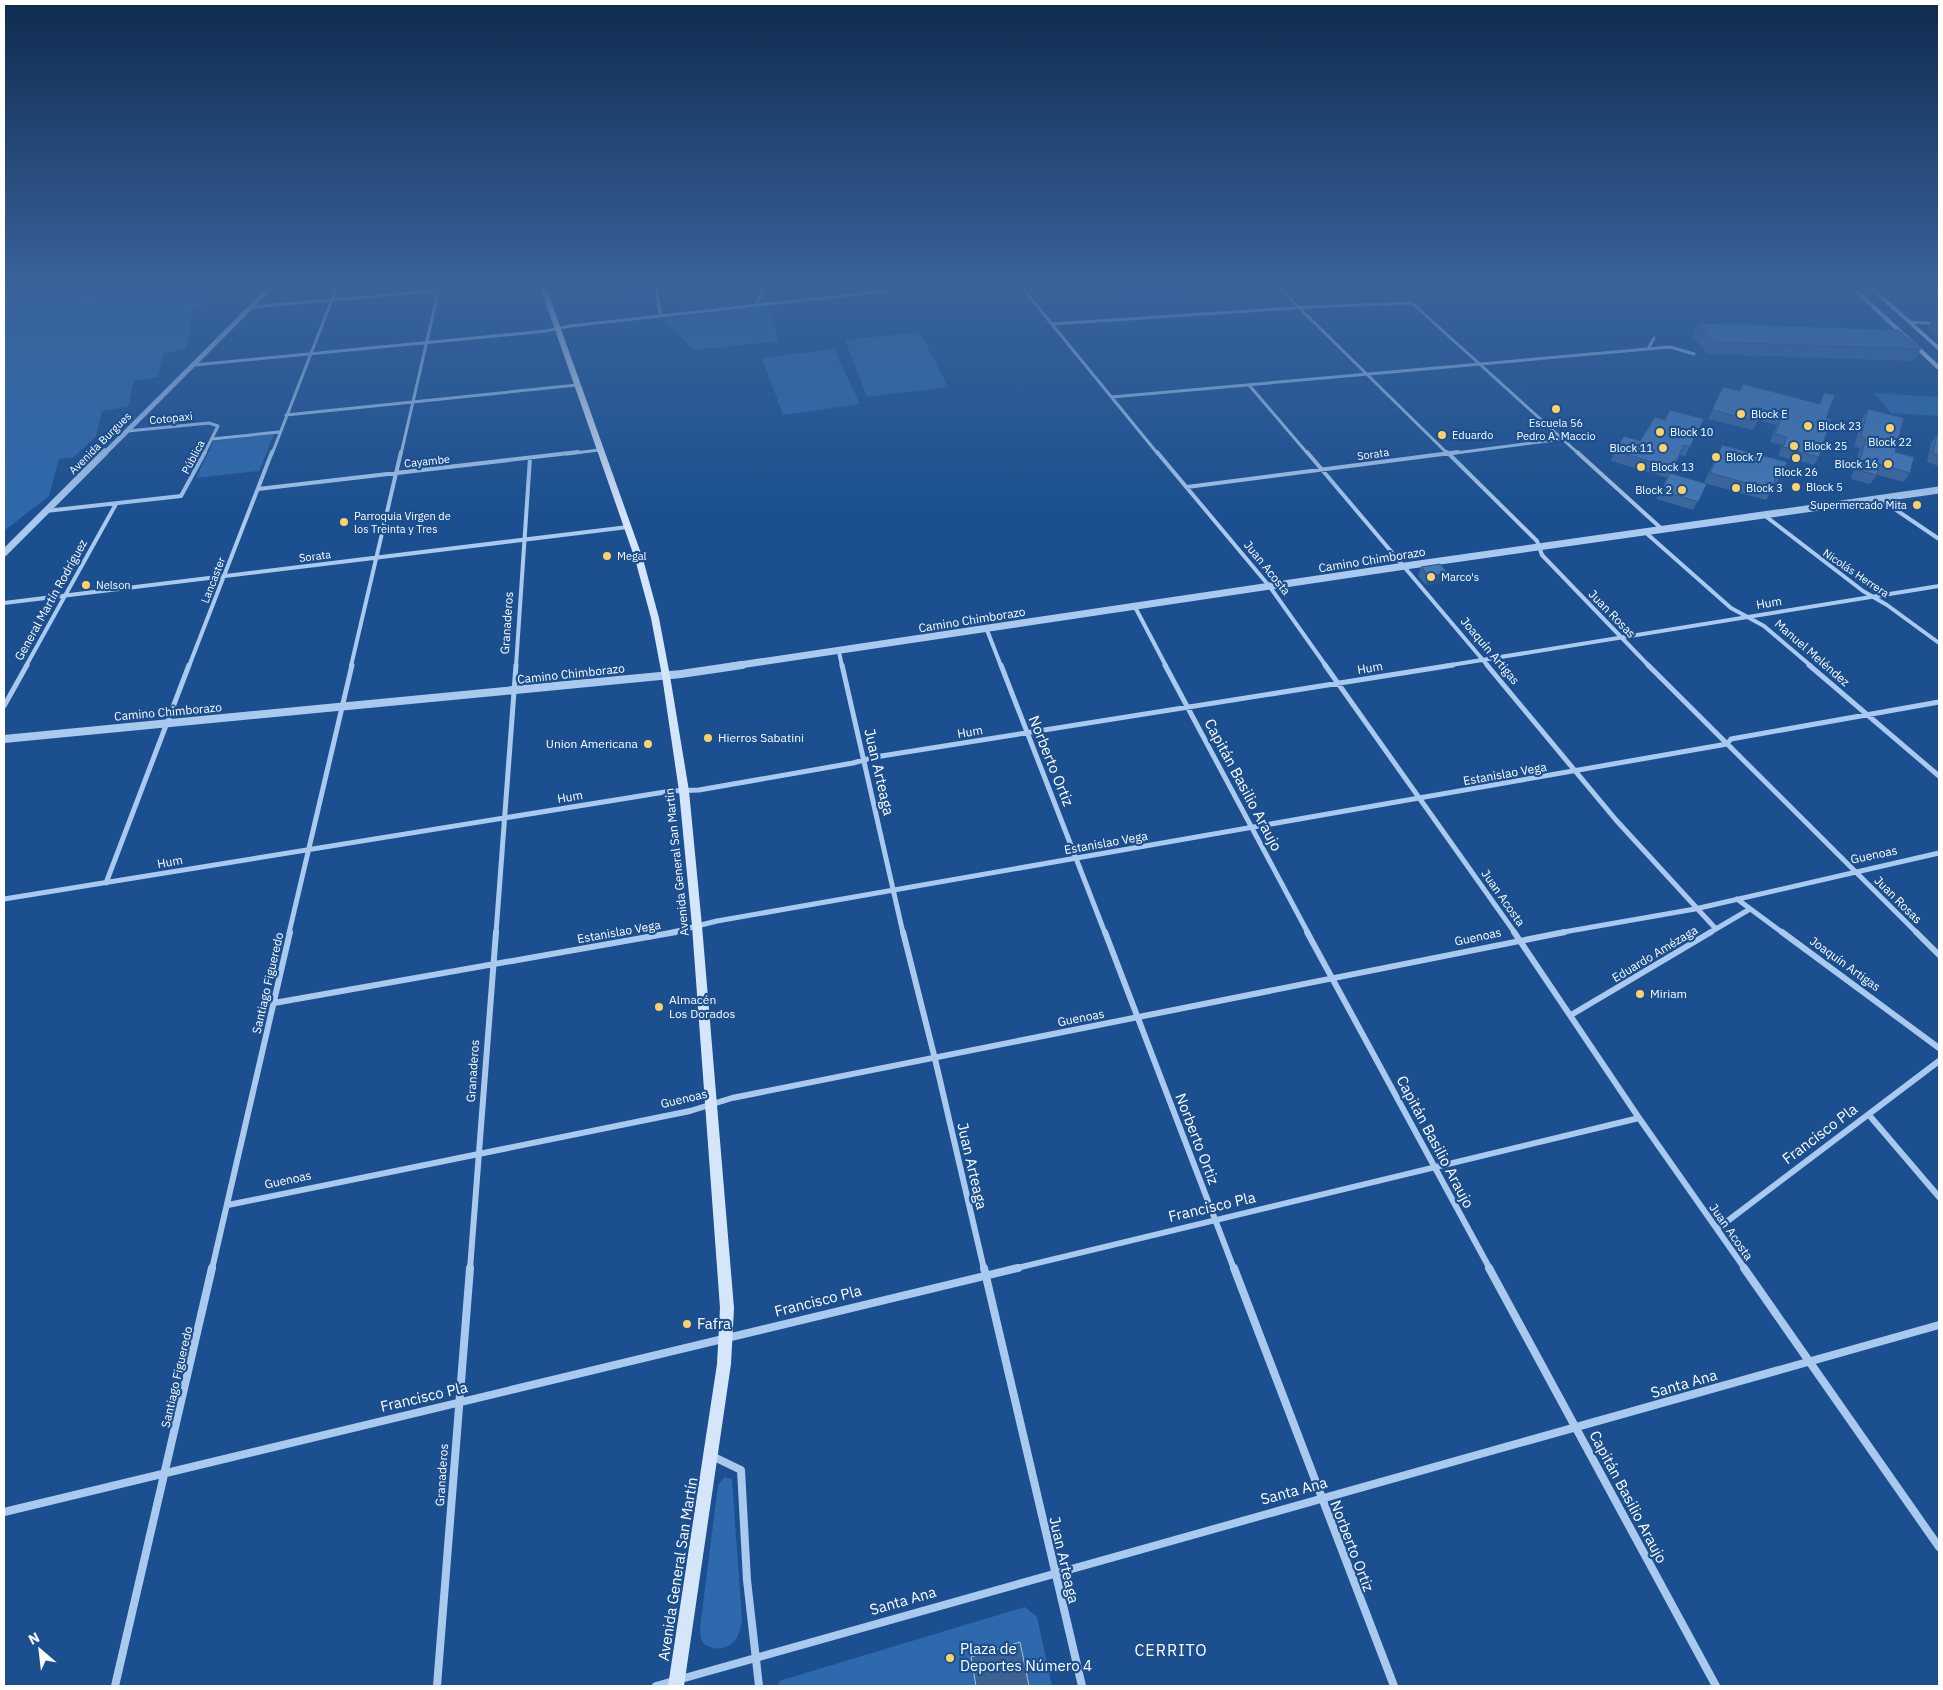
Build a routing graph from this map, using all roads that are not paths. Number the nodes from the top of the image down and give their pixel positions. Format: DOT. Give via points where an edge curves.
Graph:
graph roads {
  1 [pos="196,363"];
  2 [pos="215,363"];
  3 [pos="306,363"];
  4 [pos="422,363"];
  5 [pos="569,363"];
  6 [pos="1084,363"];
  7 [pos="1356,363"];
  8 [pos="1493,363"];
  9 [pos="1480,364"];
  10 [pos="194,365"];
  11 [pos="1367,374"];
  12 [pos="577,385"];
  13 [pos="1249,385"];
  14 [pos="1112,397"];
  15 [pos="413,402"];
  16 [pos="286,415"];
  17 [pos="216,424"];
  18 [pos="128,430"];
  19 [pos="279,432"];
  20 [pos="212,439"];
  21 [pos="1562,439"];
  22 [pos="599,450"];
  23 [pos="1448,453"];
  24 [pos="530,458"];
  25 [pos="1323,470"];
  26 [pos="396,473"];
  27 [pos="1187,487"];
  28 [pos="258,489"];
  29 [pos="1939,490"];
  30 [pos="1880,499"];
  31 [pos="116,504"];
  32 [pos="45,511"];
  33 [pos="1764,515"];
  34 [pos="628,527"];
  35 [pos="1663,530"];
  36 [pos="1645,532"];
  37 [pos="1939,539"];
  38 [pos="524,540"];
  39 [pos="1540,547"];
  40 [pos="4,553"];
  41 [pos="377,558"];
  42 [pos="1405,566"];
  43 [pos="224,576"];
  44 [pos="1939,586"];
  45 [pos="1270,587"];
  46 [pos="64,596"];
  47 [pos="1873,596"];
  48 [pos="4,603"];
  49 [pos="1135,607"];
  50 [pos="1747,616"];
  51 [pos="987,630"];
  52 [pos="1620,637"];
  53 [pos="1939,643"];
  54 [pos="839,652"];
  55 [pos="1482,660"];
  56 [pos="666,676"];
  57 [pos="1340,683"];
  58 [pos="513,691"];
  59 [pos="1939,702"];
  60 [pos="4,706"];
  61 [pos="342,707"];
  62 [pos="1188,708"];
  63 [pos="1868,714"];
  64 [pos="166,724"];
  65 [pos="1026,734"];
  66 [pos="4,739"];
  67 [pos="1727,744"];
  68 [pos="864,760"];
  69 [pos="1576,772"];
  70 [pos="1939,776"];
  71 [pos="684,791"];
  72 [pos="1422,799"];
  73 [pos="504,818"];
  74 [pos="1251,829"];
  75 [pos="309,849"];
  76 [pos="1939,853"];
  77 [pos="1076,858"];
  78 [pos="1854,870"];
  79 [pos="106,883"];
  80 [pos="892,891"];
  81 [pos="4,899"];
  82 [pos="1737,899"];
  83 [pos="1695,909"];
  84 [pos="1750,909"];
  85 [pos="697,926"];
  86 [pos="1716,930"];
  87 [pos="1520,940"];
  88 [pos="1939,955"];
  89 [pos="493,964"];
  90 [pos="1333,978"];
  91 [pos="274,1003"];
  92 [pos="1571,1015"];
  93 [pos="1138,1018"];
  94 [pos="1939,1048"];
  95 [pos="935,1059"];
  96 [pos="1939,1061"];
  97 [pos="712,1104"];
  98 [pos="1869,1115"];
  99 [pos="1639,1118"];
  100 [pos="478,1152"];
  101 [pos="1434,1167"];
  102 [pos="1939,1197"];
  103 [pos="228,1204"];
  104 [pos="1214,1220"];
  105 [pos="1717,1229"];
  106 [pos="985,1275"];
  107 [pos="1939,1325"];
  108 [pos="726,1338"];
  109 [pos="1810,1362"];
  110 [pos="458,1403"];
  111 [pos="1577,1428"];
  112 [pos="711,1456"];
  113 [pos="165,1473"];
  114 [pos="1320,1498"];
  115 [pos="4,1512"];
  116 [pos="1939,1547"];
  117 [pos="1054,1571"];
  118 [pos="757,1658"];
  119 [pos="677,1683"];
  120 [pos="116,1686"];
  121 [pos="437,1686"];
  122 [pos="656,1686"];
  123 [pos="759,1686"];
  124 [pos="1082,1686"];
  125 [pos="1394,1686"];
  126 [pos="1716,1686"];
  1 -- 10 [label="street, Avenida Burgues"];
  2 -- 10 [label="street"];
  3 -- 16 [label="street, Lancaster"];
  4 -- 15 [label="street, Santiago Figueredo"];
  5 -- 12 [label="main road, Avenida General San Martín"];
  6 -- 14 [label="street, Juan Acosta"];
  7 -- 11 [label="street, Juan Rosas"];
  8 -- 9 [label="street"];
  9 -- 11 [label="street"];
  9 -- 21 [label="street"];
  10 -- 18 [label="street, Avenida Burgues"];
  11 -- 13 [label="street"];
  11 -- 23 [label="street, Juan Rosas"];
  12 -- 15 [label="street"];
  12 -- 22 [label="main road, Avenida General San Martín"];
  13 -- 14 [label="street"];
  13 -- 25 [label="street, Joaquín Artigas"];
  14 -- 27 [label="street, Juan Acosta"];
  15 -- 16 [label="street"];
  15 -- 26 [label="street, Santiago Figueredo"];
  16 -- 19 [label="street, Lancaster"];
  17 -- 18 [label="street, Cotopaxi"];
  17 -- 20 [label="street, Pública"];
  18 -- 32 [label="street, Avenida Burgues"];
  19 -- 20 [label="street"];
  19 -- 28 [label="street, Lancaster"];
  20 -- 31 [label="street, Pública" via="181,496"];
  21 -- 23 [label="street, Sorata"];
  21 -- 35 [label="street"];
  22 -- 24 [label="street, Cayambe"];
  22 -- 34 [label="main road, Avenida General San Martín"];
  23 -- 25 [label="street, Sorata"];
  23 -- 39 [label="street, Juan Rosas"];
  24 -- 26 [label="street, Cayambe"];
  24 -- 38 [label="street, Granaderos"];
  25 -- 27 [label="street, Sorata"];
  25 -- 42 [label="street, Joaquín Artigas"];
  26 -- 28 [label="street, Cayambe"];
  26 -- 41 [label="street, Santiago Figueredo"];
  27 -- 45 [label="street, Juan Acosta"];
  28 -- 43 [label="street, Lancaster"];
  29 -- 30 [label="street, Camino Chimborazo"];
  30 -- 33 [label="street, Camino Chimborazo"];
  30 -- 37 [label="street"];
  31 -- 32 [label="street"];
  31 -- 46 [label="street, General Martín Rodríguez"];
  32 -- 40 [label="street, Avenida Burgues"];
  33 -- 35 [label="street, Camino Chimborazo"];
  33 -- 47 [label="street, Nicolás Herrera"];
  34 -- 38 [label="street, Sorata"];
  34 -- 56 [label="main road, Avenida General San Martín" via="655,618"];
  35 -- 36 [label="street, Camino Chimborazo"];
  36 -- 39 [label="street, Camino Chimborazo"];
  36 -- 50 [label="street, Manuel Meléndez" via="1731,608"];
  38 -- 41 [label="street, Sorata"];
  38 -- 58 [label="street, Granaderos"];
  39 -- 42 [label="street, Camino Chimborazo"];
  39 -- 52 [label="street, Juan Rosas" via="1542,555"];
  41 -- 43 [label="street, Sorata"];
  41 -- 61 [label="street, Santiago Figueredo"];
  42 -- 45 [label="street, Camino Chimborazo"];
  42 -- 55 [label="street, Joaquín Artigas"];
  43 -- 46 [label="street, Sorata"];
  43 -- 64 [label="street, Lancaster"];
  44 -- 47 [label="street, Hum"];
  45 -- 49 [label="street, Camino Chimborazo"];
  45 -- 57 [label="street, Juan Acosta"];
  46 -- 48 [label="street, Sorata"];
  46 -- 60 [label="street, General Martín Rodríguez"];
  47 -- 50 [label="street, Hum"];
  47 -- 53 [label="street, Nicolás Herrera"];
  49 -- 51 [label="street, Camino Chimborazo"];
  49 -- 62 [label="street, Capitán Basilio Araujo"];
  50 -- 52 [label="street, Hum"];
  50 -- 63 [label="street, Manuel Meléndez" via="1764,626"];
  51 -- 54 [label="street, Camino Chimborazo"];
  51 -- 65 [label="street, Norberto Ortiz"];
  52 -- 55 [label="street, Hum"];
  52 -- 67 [label="street, Juan Rosas"];
  54 -- 56 [label="street, Camino Chimborazo"];
  54 -- 68 [label="street, Juan Arteaga"];
  55 -- 57 [label="street, Hum"];
  55 -- 69 [label="street, Joaquín Artigas"];
  56 -- 58 [label="street, Camino Chimborazo"];
  56 -- 71 [label="main road, Avenida General San Martín"];
  57 -- 62 [label="street, Hum"];
  57 -- 72 [label="street, Juan Acosta"];
  58 -- 61 [label="street, Camino Chimborazo"];
  58 -- 73 [label="street, Granaderos"];
  59 -- 63 [label="street, Estanislao Vega"];
  61 -- 64 [label="street, Camino Chimborazo"];
  61 -- 75 [label="street, Santiago Figueredo"];
  62 -- 65 [label="street, Hum"];
  62 -- 74 [label="street, Capitán Basilio Araujo"];
  63 -- 67 [label="street, Estanislao Vega" via="1731,739"];
  63 -- 70 [label="street, Manuel Meléndez"];
  64 -- 66 [label="street, Camino Chimborazo"];
  64 -- 79 [label="street, Lancaster"];
  65 -- 68 [label="street, Hum"];
  65 -- 77 [label="street, Norberto Ortiz"];
  67 -- 69 [label="street, Estanislao Vega"];
  67 -- 78 [label="street, Juan Rosas"];
  68 -- 71 [label="street, Hum"];
  68 -- 80 [label="street, Juan Arteaga"];
  69 -- 72 [label="street, Estanislao Vega"];
  69 -- 83 [label="street, Joaquín Artigas"];
  71 -- 73 [label="street, Hum"];
  71 -- 85 [label="main road, Avenida General San Martín"];
  72 -- 74 [label="street, Estanislao Vega"];
  72 -- 87 [label="street, Juan Acosta"];
  73 -- 75 [label="street, Hum"];
  73 -- 89 [label="street, Granaderos"];
  74 -- 77 [label="street, Estanislao Vega"];
  74 -- 90 [label="street, Capitán Basilio Araujo"];
  75 -- 79 [label="street, Hum"];
  75 -- 91 [label="street, Santiago Figueredo"];
  76 -- 78 [label="street, Guenoas"];
  77 -- 80 [label="street, Estanislao Vega"];
  77 -- 93 [label="street, Norberto Ortiz"];
  78 -- 82 [label="street, Guenoas"];
  78 -- 88 [label="street, Juan Rosas"];
  79 -- 81 [label="street, Hum"];
  80 -- 85 [label="street, Estanislao Vega"];
  80 -- 95 [label="street, Juan Arteaga"];
  82 -- 83 [label="street, Guenoas"];
  82 -- 84 [label="street, Joaquín Artigas"];
  83 -- 86 [label="street, Joaquín Artigas"];
  83 -- 87 [label="street, Guenoas"];
  84 -- 86 [label="street, Eduardo Amézaga"];
  84 -- 94 [label="street, Joaquín Artigas"];
  85 -- 89 [label="street, Estanislao Vega"];
  85 -- 97 [label="main road, Avenida General San Martín"];
  86 -- 92 [label="street, Eduardo Amézaga"];
  87 -- 90 [label="street, Guenoas"];
  87 -- 92 [label="street, Juan Acosta"];
  89 -- 91 [label="street, Estanislao Vega"];
  89 -- 100 [label="street, Granaderos"];
  90 -- 93 [label="street, Guenoas"];
  90 -- 101 [label="street, Capitán Basilio Araujo"];
  91 -- 103 [label="street, Santiago Figueredo"];
  92 -- 99 [label="street, Juan Acosta"];
  93 -- 95 [label="street, Guenoas"];
  93 -- 104 [label="street, Norberto Ortiz"];
  95 -- 97 [label="street, Guenoas"];
  95 -- 106 [label="street, Juan Arteaga"];
  96 -- 98 [label="street, Francisco Pla"];
  97 -- 100 [label="street, Guenoas"];
  97 -- 108 [label="main road, Avenida General San Martín" via="727,1308"];
  98 -- 102 [label="street"];
  98 -- 105 [label="street, Francisco Pla"];
  99 -- 101 [label="street, Francisco Pla"];
  99 -- 105 [label="street, Juan Acosta"];
  100 -- 103 [label="street, Guenoas"];
  100 -- 110 [label="street, Granaderos"];
  101 -- 104 [label="street, Francisco Pla"];
  101 -- 111 [label="street, Capitán Basilio Araujo"];
  103 -- 113 [label="street, Santiago Figueredo"];
  104 -- 106 [label="street, Francisco Pla"];
  104 -- 114 [label="street, Norberto Ortiz"];
  105 -- 109 [label="street, Juan Acosta"];
  106 -- 108 [label="street, Francisco Pla"];
  106 -- 117 [label="street, Juan Arteaga"];
  107 -- 109 [label="street, Santa Ana"];
  108 -- 110 [label="street, Francisco Pla"];
  108 -- 112 [label="main road, Avenida General San Martín"];
  109 -- 111 [label="street, Santa Ana"];
  109 -- 116 [label="street, Juan Acosta"];
  110 -- 113 [label="street, Francisco Pla"];
  110 -- 121 [label="street, Granaderos"];
  111 -- 114 [label="street, Santa Ana"];
  111 -- 126 [label="street, Capitán Basilio Araujo"];
  112 -- 118 [label="street" via="741,1470"];
  112 -- 119 [label="main road, Avenida General San Martín"];
  113 -- 115 [label="street, Francisco Pla"];
  113 -- 120 [label="street, Santiago Figueredo"];
  114 -- 117 [label="street, Santa Ana"];
  114 -- 125 [label="street, Norberto Ortiz"];
  117 -- 118 [label="street, Santa Ana"];
  117 -- 124 [label="street, Juan Arteaga"];
  118 -- 119 [label="street, Santa Ana"];
  118 -- 123 [label="street"];
  119 -- 122 [label="street, Santa Ana"];
}
